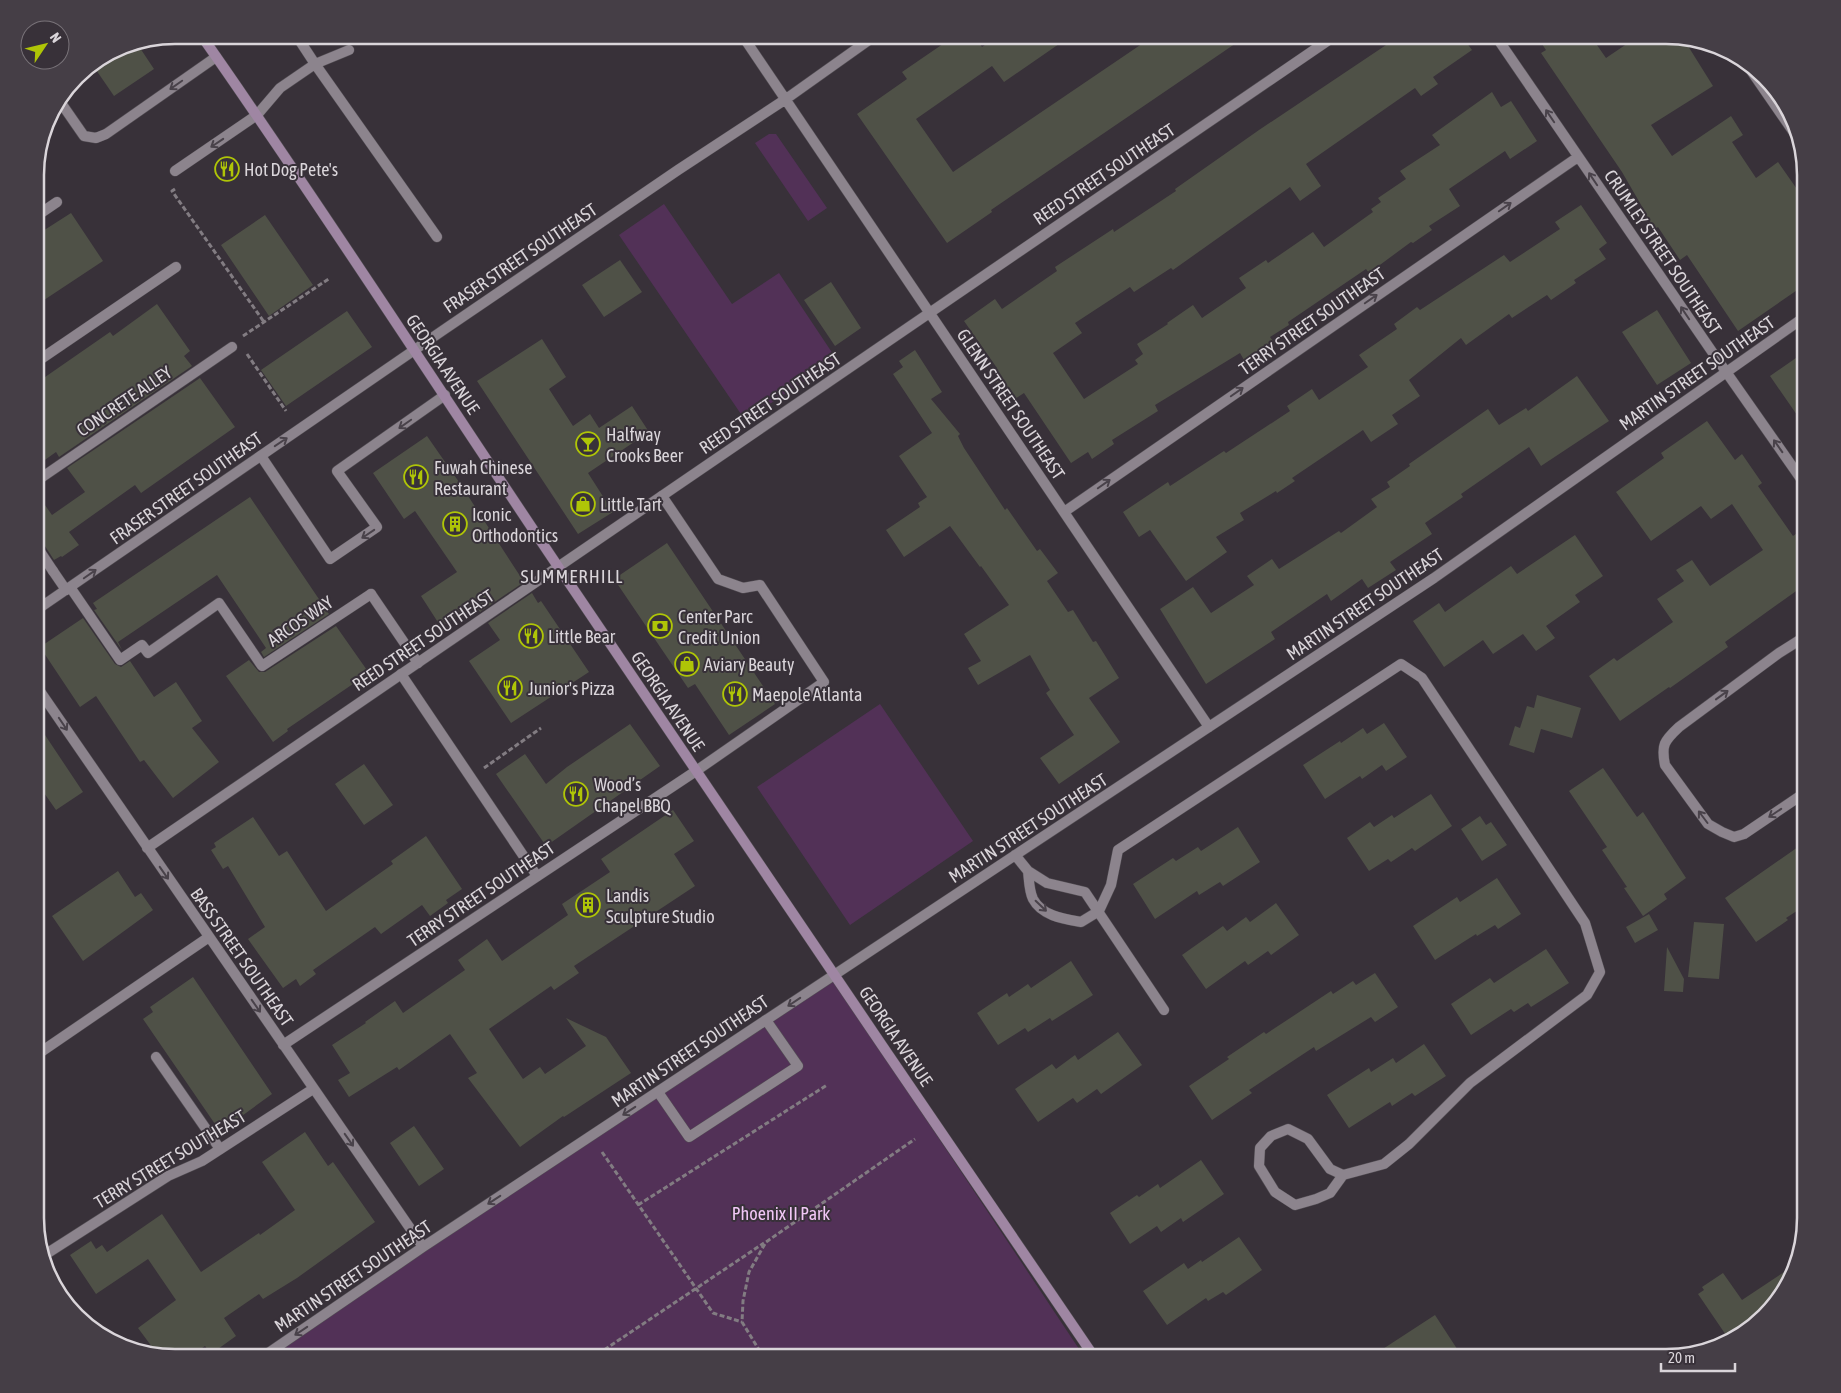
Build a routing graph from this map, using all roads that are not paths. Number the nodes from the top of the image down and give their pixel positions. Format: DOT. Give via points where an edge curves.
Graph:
graph roads {
  1 [pos="207,44"];
  2 [pos="302,44"];
  3 [pos="748,44"];
  4 [pos="863,44"];
  5 [pos="1323,44"];
  6 [pos="1501,44"];
  7 [pos="349,50"];
  8 [pos="216,56"];
  9 [pos="315,64"];
  10 [pos="1758,81"];
  11 [pos="786,99"];
  12 [pos="63,106"];
  13 [pos="256,115"];
  14 [pos="1785,120"];
  15 [pos="1578,157"];
  16 [pos="175,171"];
  17 [pos="57,202"];
  18 [pos="44,211"];
  19 [pos="437,237"];
  20 [pos="176,267"];
  21 [pos="929,313"];
  22 [pos="1797,322"];
  23 [pos="235,344"];
  24 [pos="414,350"];
  25 [pos="44,357"];
  26 [pos="1726,372"];
  27 [pos="444,395"];
  28 [pos="260,456"];
  29 [pos="1797,473"];
  30 [pos="44,476"];
  31 [pos="662,496"];
  32 [pos="1064,512"];
  33 [pos="44,558"];
  34 [pos="558,567"];
  35 [pos="68,589"];
  36 [pos="44,606"];
  37 [pos="1797,642"];
  38 [pos="418,663"];
  39 [pos="401,674"];
  40 [pos="44,697"];
  41 [pos="1209,727"];
  42 [pos="696,770"];
  43 [pos="1797,798"];
  44 [pos="147,848"];
  45 [pos="1015,855"];
  46 [pos="1028,872"];
  47 [pos="537,876"];
  48 [pos="1099,911"];
  49 [pos="209,937"];
  50 [pos="834,975"];
  51 [pos="1164,1010"];
  52 [pos="766,1020"];
  53 [pos="283,1045"];
  54 [pos="44,1050"];
  55 [pos="156,1057"];
  56 [pos="314,1089"];
  57 [pos="658,1092"];
  58 [pos="220,1149"];
  59 [pos="1343,1175"];
  60 [pos="423,1247"];
  61 [pos="48,1253"];
  62 [pos="274,1349"];
  63 [pos="1089,1349"];
  1 -- 8 [label="main road, GEORGIA AVENUE"];
  2 -- 9 [label="street"];
  3 -- 11 [label="street, GLENN STREET SOUTHEAST"];
  4 -- 11 [label="street, FRASER STREET SOUTHEAST"];
  5 -- 21 [label="street, REED STREET SOUTHEAST"];
  15 -- 6 [label="street, CRUMLEY STREET SOUTHEAST, one-way"];
  7 -- 9 [label="street"];
  8 -- 12 [label="street, one-way" via="96,138 84,136"];
  8 -- 13 [label="main road, GEORGIA AVENUE"];
  9 -- 13 [label="street" via="280,88"];
  9 -- 19 [label="street"];
  10 -- 14 [label="street"];
  11 -- 21 [label="street, GLENN STREET SOUTHEAST"];
  11 -- 24 [label="street, FRASER STREET SOUTHEAST"];
  13 -- 16 [label="street, one-way"];
  13 -- 24 [label="main road, GEORGIA AVENUE"];
  26 -- 15 [label="street, CRUMLEY STREET SOUTHEAST, one-way"];
  32 -- 15 [label="street, TERRY STREET SOUTHEAST, one-way"];
  17 -- 18 [label="street"];
  20 -- 25 [label="street"];
  21 -- 31 [label="street, REED STREET SOUTHEAST"];
  21 -- 32 [label="street, GLENN STREET SOUTHEAST"];
  22 -- 26 [label="street, MARTIN STREET SOUTHEAST"];
  23 -- 30 [label="street, CONCRETE ALLEY"];
  24 -- 27 [label="main road, GEORGIA AVENUE"];
  28 -- 24 [label="street, FRASER STREET SOUTHEAST, one-way"];
  29 -- 26 [label="street, CRUMLEY STREET SOUTHEAST, one-way"];
  26 -- 41 [label="street, MARTIN STREET SOUTHEAST" via="1434,578"];
  27 -- 28 [label="street, one-way" via="337,472 377,527 330,559"];
  27 -- 34 [label="main road, GEORGIA AVENUE"];
  35 -- 28 [label="street, FRASER STREET SOUTHEAST, one-way"];
  31 -- 34 [label="street, REED STREET SOUTHEAST"];
  31 -- 42 [label="street, TERRY STREET SOUTHEAST" via="718,580 743,588 760,585 824,682"];
  32 -- 41 [label="street, GLENN STREET SOUTHEAST"];
  33 -- 35 [label="street"];
  34 -- 38 [label="street, REED STREET SOUTHEAST"];
  34 -- 42 [label="main road, GEORGIA AVENUE"];
  35 -- 36 [label="street, FRASER STREET SOUTHEAST"];
  35 -- 38 [label="street, ARCOS WAY" via="120,660 142,645 148,653 219,603 262,666 371,594"];
  43 -- 37 [label="street, one-way" via="1744,834 1734,837 1708,824 1665,765 1662,754 1666,739"];
  38 -- 39 [label="street, REED STREET SOUTHEAST"];
  39 -- 44 [label="street, REED STREET SOUTHEAST"];
  39 -- 47 [label="street"];
  40 -- 44 [label="street, BASS STREET SOUTHEAST, one-way"];
  41 -- 45 [label="street, MARTIN STREET SOUTHEAST"];
  42 -- 47 [label="street, TERRY STREET SOUTHEAST"];
  42 -- 50 [label="main road, GEORGIA AVENUE"];
  44 -- 49 [label="street, BASS STREET SOUTHEAST, one-way"];
  45 -- 46 [label="street"];
  45 -- 50 [label="street, MARTIN STREET SOUTHEAST"];
  46 -- 48 [label="street" via="1047,883 1085,892"];
  46 -- 48 [label="street, one-way" via="1033,899 1044,911 1081,922"];
  47 -- 53 [label="street, TERRY STREET SOUTHEAST"];
  48 -- 51 [label="street"];
  48 -- 59 [label="street" via="1110,885 1118,850 1401,664 1422,678 1585,923 1600,972 1587,995 1470,1083 1409,1144 1384,1164"];
  49 -- 53 [label="street, BASS STREET SOUTHEAST, one-way"];
  49 -- 54 [label="street"];
  50 -- 52 [label="street, MARTIN STREET SOUTHEAST, one-way"];
  50 -- 63 [label="main road, GEORGIA AVENUE"];
  52 -- 57 [label="street, MARTIN STREET SOUTHEAST"];
  52 -- 57 [label="street" via="798,1066 688,1137"];
  53 -- 56 [label="street, BASS STREET SOUTHEAST"];
  55 -- 58 [label="street"];
  56 -- 58 [label="street, TERRY STREET SOUTHEAST"];
  56 -- 60 [label="street, BASS STREET SOUTHEAST, one-way"];
  57 -- 60 [label="street, MARTIN STREET SOUTHEAST, one-way"];
  58 -- 61 [label="street, TERRY STREET SOUTHEAST" via="168,1176"];
  59 -- 59 [label="street" via="1330,1169 1308,1139 1288,1129 1271,1136 1260,1148 1259,1166 1275,1192 1295,1205 1330,1193"];
  60 -- 62 [label="street, MARTIN STREET SOUTHEAST, one-way"];
}
